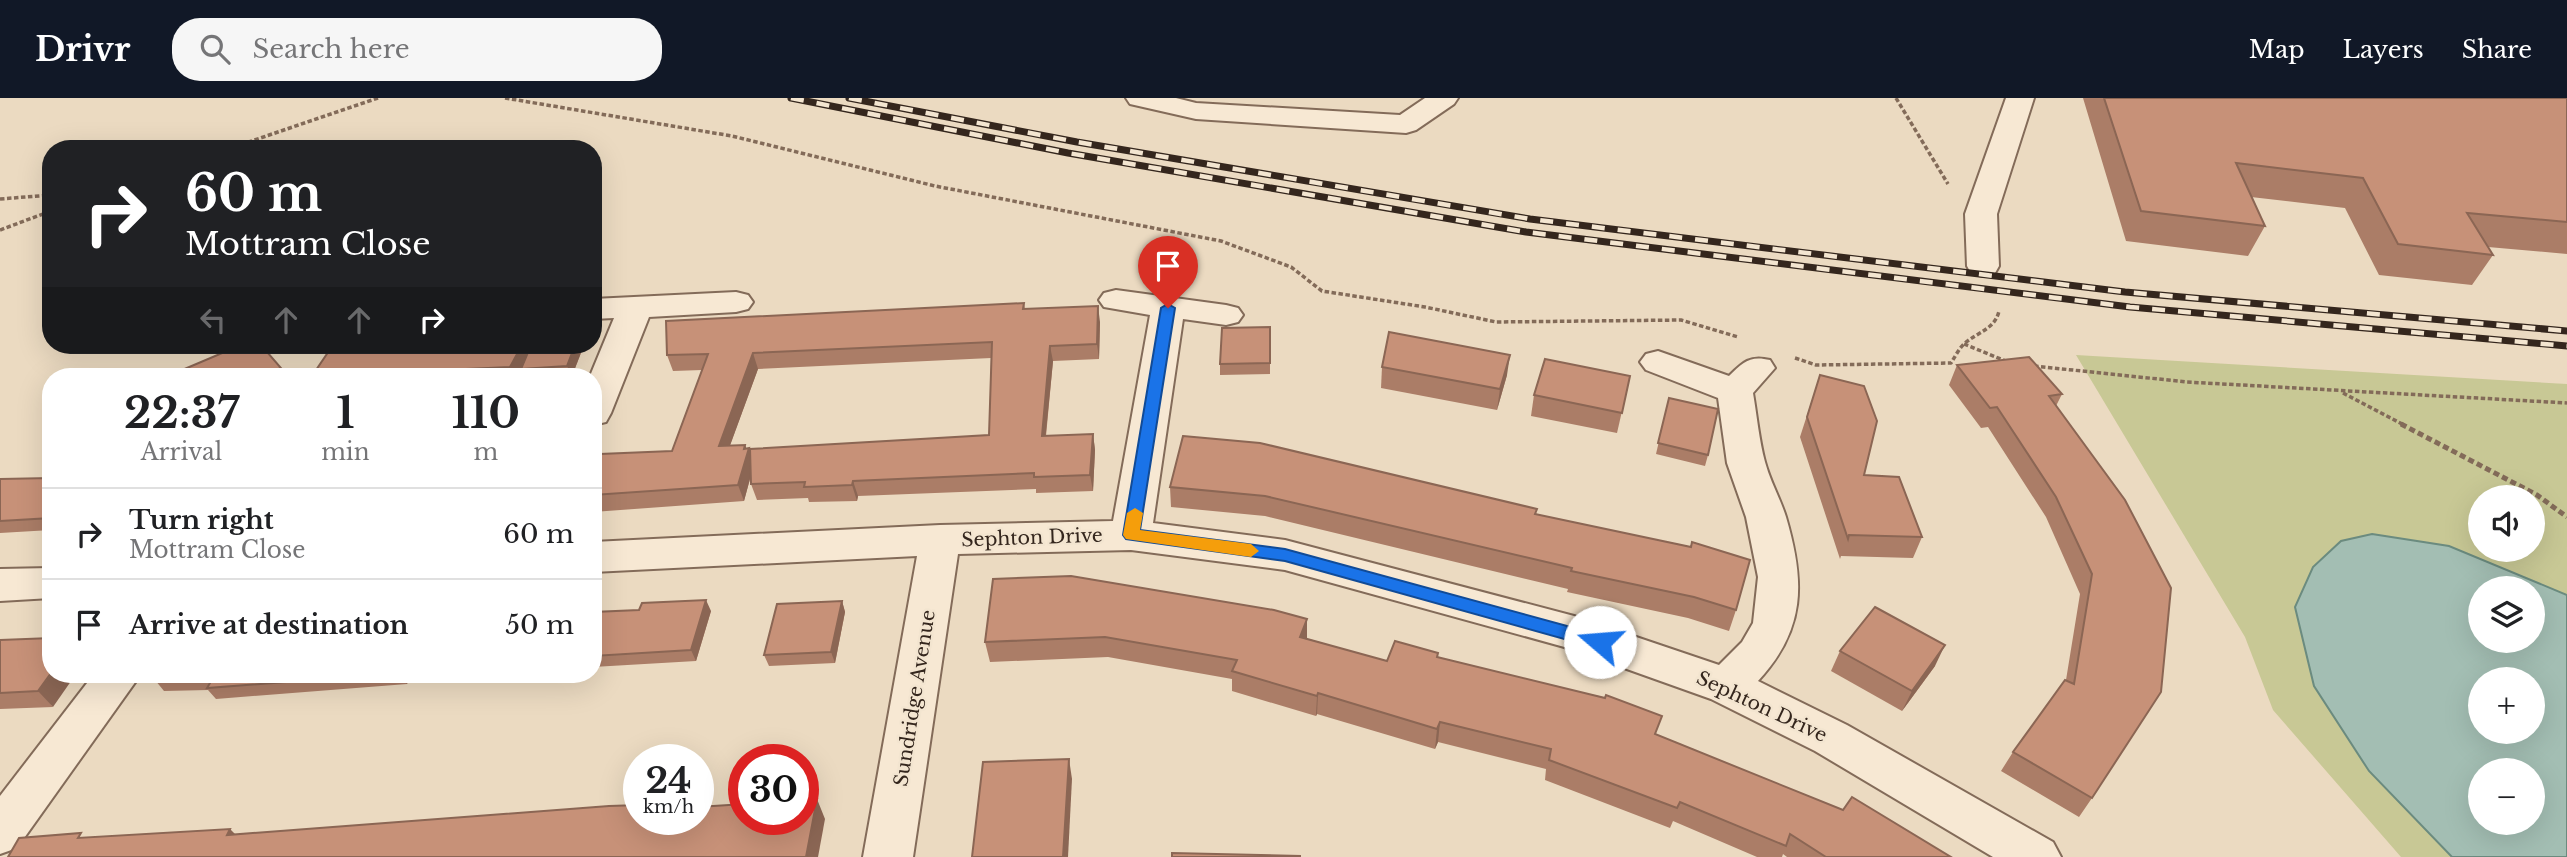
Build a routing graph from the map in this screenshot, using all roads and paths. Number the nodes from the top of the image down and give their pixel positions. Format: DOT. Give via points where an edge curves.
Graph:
graph roads {
  1 [pos="378,98"];
  2 [pos="505,98"];
  3 [pos="1140,98"];
  4 [pos="1444,98"];
  5 [pos="1896,98"];
  6 [pos="2020,98"];
  7 [pos="254,140"];
  8 [pos="42,196"];
  9 [pos="0,199"];
  10 [pos="42,214"];
  11 [pos="1981,214"];
  12 [pos="0,230"];
  13 [pos="1983,266"];
  14 [pos="1116,300"];
  15 [pos="736,302"];
  16 [pos="636,307"];
  17 [pos="1168,308"];
  18 [pos="602,309"];
  19 [pos="1999,311"];
  20 [pos="1226,315"];
  21 [pos="1964,344"];
  22 [pos="1658,362"];
  23 [pos="2010,362"];
  24 [pos="1758,364"];
  25 [pos="2032,366"];
  26 [pos="2339,390"];
  27 [pos="602,391"];
  28 [pos="2567,403"];
  29 [pos="2567,517"];
  30 [pos="1131,535"];
  31 [pos="940,540"];
  32 [pos="602,557"];
  33 [pos="42,583"];
  34 [pos="0,585"];
  35 [pos="112,683"];
  36 [pos="1727,686"];
  37 [pos="0,833"];
  38 [pos="888,857"];
  39 [pos="2036,857"];
  1 -- 7 [label="path"];
  2 -- 24 [label="path" via="732,136 935,186 1221,241 1291,267 1322,291 1496,322 1681,320"];
  3 -- 4 [label="street" via="1196,111 1406,124"];
  5 -- 11 [label="path" via="1951,189"];
  6 -- 11 [label="street"];
  8 -- 9 [label="path"];
  10 -- 12 [label="path"];
  11 -- 13 [label="street"];
  14 -- 17 [label="street"];
  15 -- 16 [label="street"];
  16 -- 18 [label="street"];
  16 -- 27 [label="street"];
  17 -- 20 [label="street"];
  17 -- 30 [label="street"];
  19 -- 21 [label="path" via="1987,330"];
  21 -- 23 [label="path"];
  21 -- 24 [label="path" via="1951,363"];
  22 -- 24 [label="street"];
  24 -- 36 [label="street" via="1746,463 1766,517 1779,577 1774,624 1757,654"];
  25 -- 26 [label="path" via="2187,382"];
  26 -- 28 [label="path"];
  26 -- 29 [label="path" via="2537,495"];
  30 -- 31 [label="street, Sephton Drive"];
  30 -- 36 [label="street, Sephton Drive" via="1285,555 1574,633"];
  31 -- 32 [label="street, Sephton Drive"];
  31 -- 38 [label="street, Sundridge Avenue"];
  33 -- 34 [label="street"];
  35 -- 37 [label="street"];
  36 -- 39 [label="street, Sephton Drive" via="1831,738"];
}
